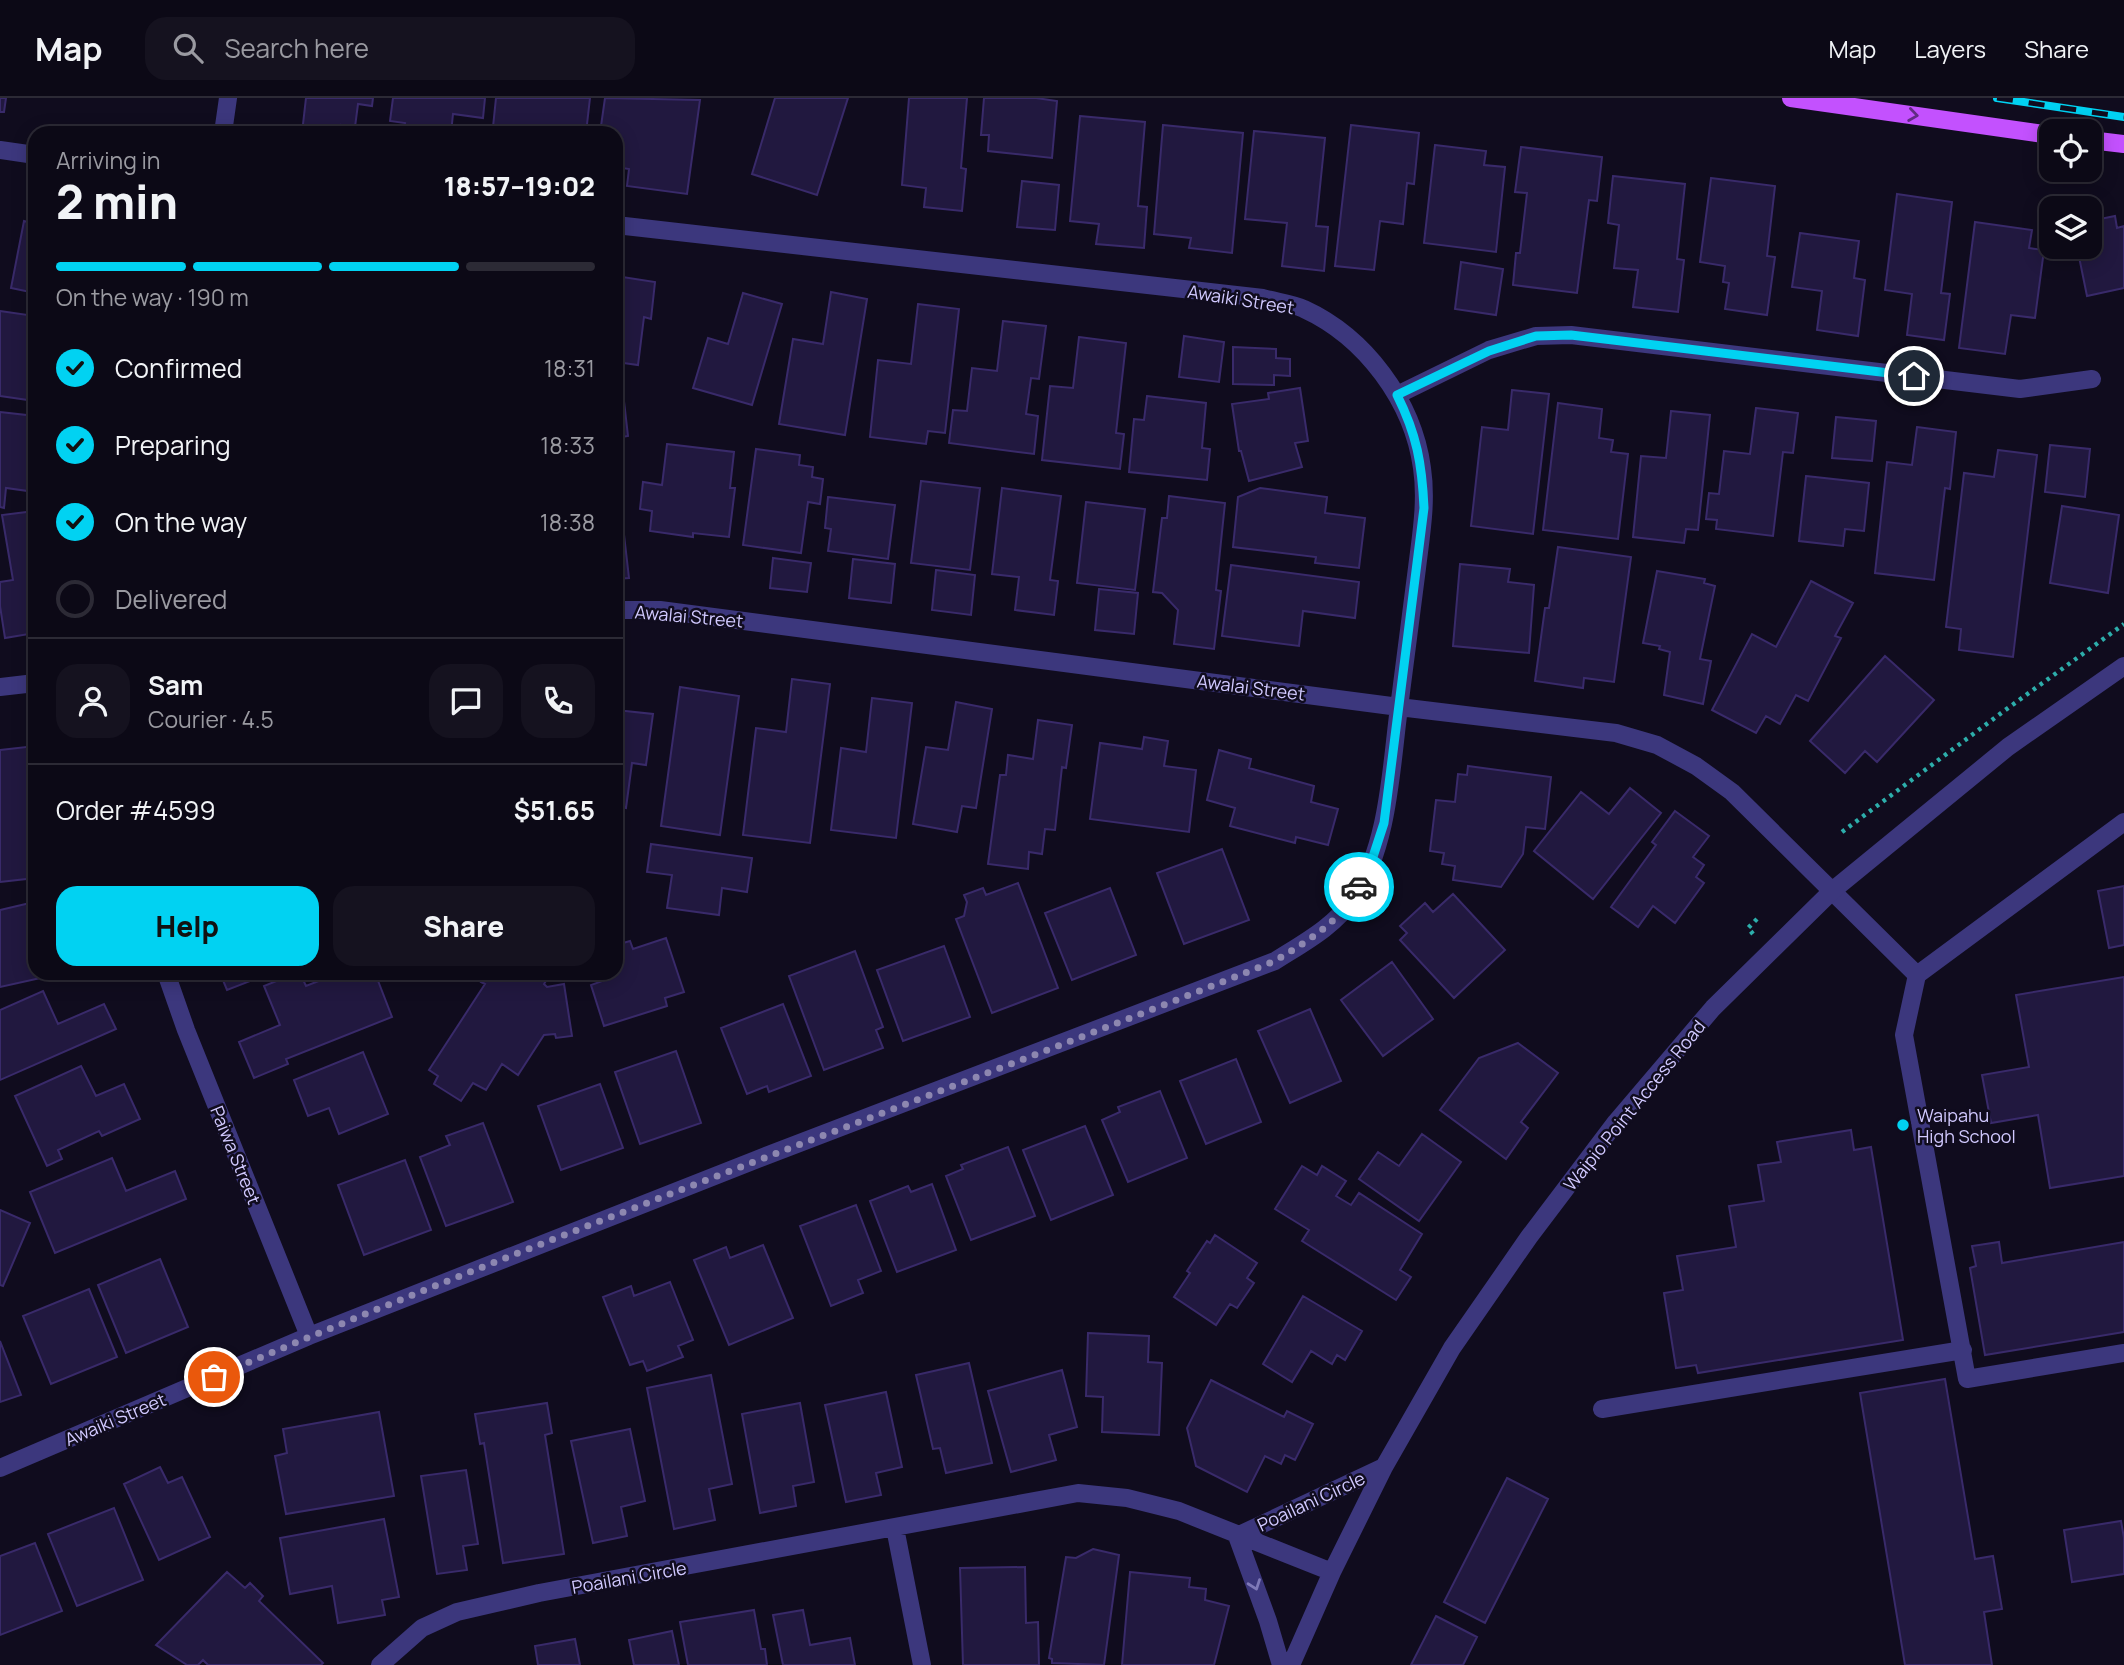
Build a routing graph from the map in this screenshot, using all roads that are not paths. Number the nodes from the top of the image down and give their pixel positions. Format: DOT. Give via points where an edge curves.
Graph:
graph roads {
  1 [pos="228,98"];
  2 [pos="1791,98"];
  3 [pos="224,126"];
  4 [pos="2039,133"];
  5 [pos="2102,141"];
  6 [pos="2124,144"];
  7 [pos="0,150"];
  8 [pos="28,154"];
  9 [pos="623,226"];
  10 [pos="2092,379"];
  11 [pos="1397,395"];
  12 [pos="623,610"];
  13 [pos="2124,667"];
  14 [pos="28,684"];
  15 [pos="0,687"];
  16 [pos="1399,706"];
  17 [pos="2124,822"];
  18 [pos="1832,891"];
  19 [pos="1917,975"];
  20 [pos="168,980"];
  21 [pos="309,1336"];
  22 [pos="1962,1350"];
  23 [pos="2124,1353"];
  24 [pos="1602,1409"];
  25 [pos="1384,1467"];
  26 [pos="0,1468"];
  27 [pos="895,1528"];
  28 [pos="1237,1536"];
  29 [pos="1332,1572"];
  30 [pos="380,1665"];
  31 [pos="922,1665"];
  32 [pos="1281,1665"];
  33 [pos="1291,1665"];
  1 -- 3 [label="street"];
  2 -- 4 [label="main road, one-way"];
  5 -- 6 [label="main road"];
  7 -- 8 [label="street"];
  9 -- 11 [label="street, Awaiki Street" via="1263,298 1302,308 1340,329 1371,359"];
  10 -- 11 [label="street" via="2020,389 1571,335 1536,336 1489,351"];
  11 -- 16 [label="street, Awaiki Street" via="1422,467 1424,508"];
  12 -- 16 [label="street, Awalai Street" via="660,610"];
  13 -- 18 [label="street, Waipio Point Access Road" via="2008,747"];
  14 -- 15 [label="street"];
  16 -- 18 [label="street, Awalai Street" via="1616,733 1657,745 1732,792"];
  16 -- 21 [label="street, Awaiki Street" via="1384,823 1370,866 1353,899 1335,920 1275,961"];
  17 -- 19 [label="street"];
  18 -- 19 [label="street, Awalai Street"];
  18 -- 25 [label="street, Waipio Point Access Road" via="1713,1008 1616,1122 1452,1348"];
  19 -- 22 [label="street" via="1904,1035"];
  20 -- 21 [label="street, Paiwa Street"];
  21 -- 26 [label="street, Awaiki Street"];
  22 -- 23 [label="street" via="1967,1379"];
  22 -- 24 [label="street"];
  25 -- 28 [label="street, Poailani Circle"];
  25 -- 29 [label="street, Waipio Point Access Road"];
  27 -- 28 [label="street, Poailani Circle" via="1079,1493 1127,1498 1179,1511"];
  27 -- 30 [label="street, Poailani Circle" via="457,1612 422,1628"];
  27 -- 31 [label="street"];
  28 -- 29 [label="street, Poailani Circle"];
  28 -- 32 [label="street, Poailani Circle, one-way"];
  29 -- 33 [label="street, Waipio Point Access Road"];
}
